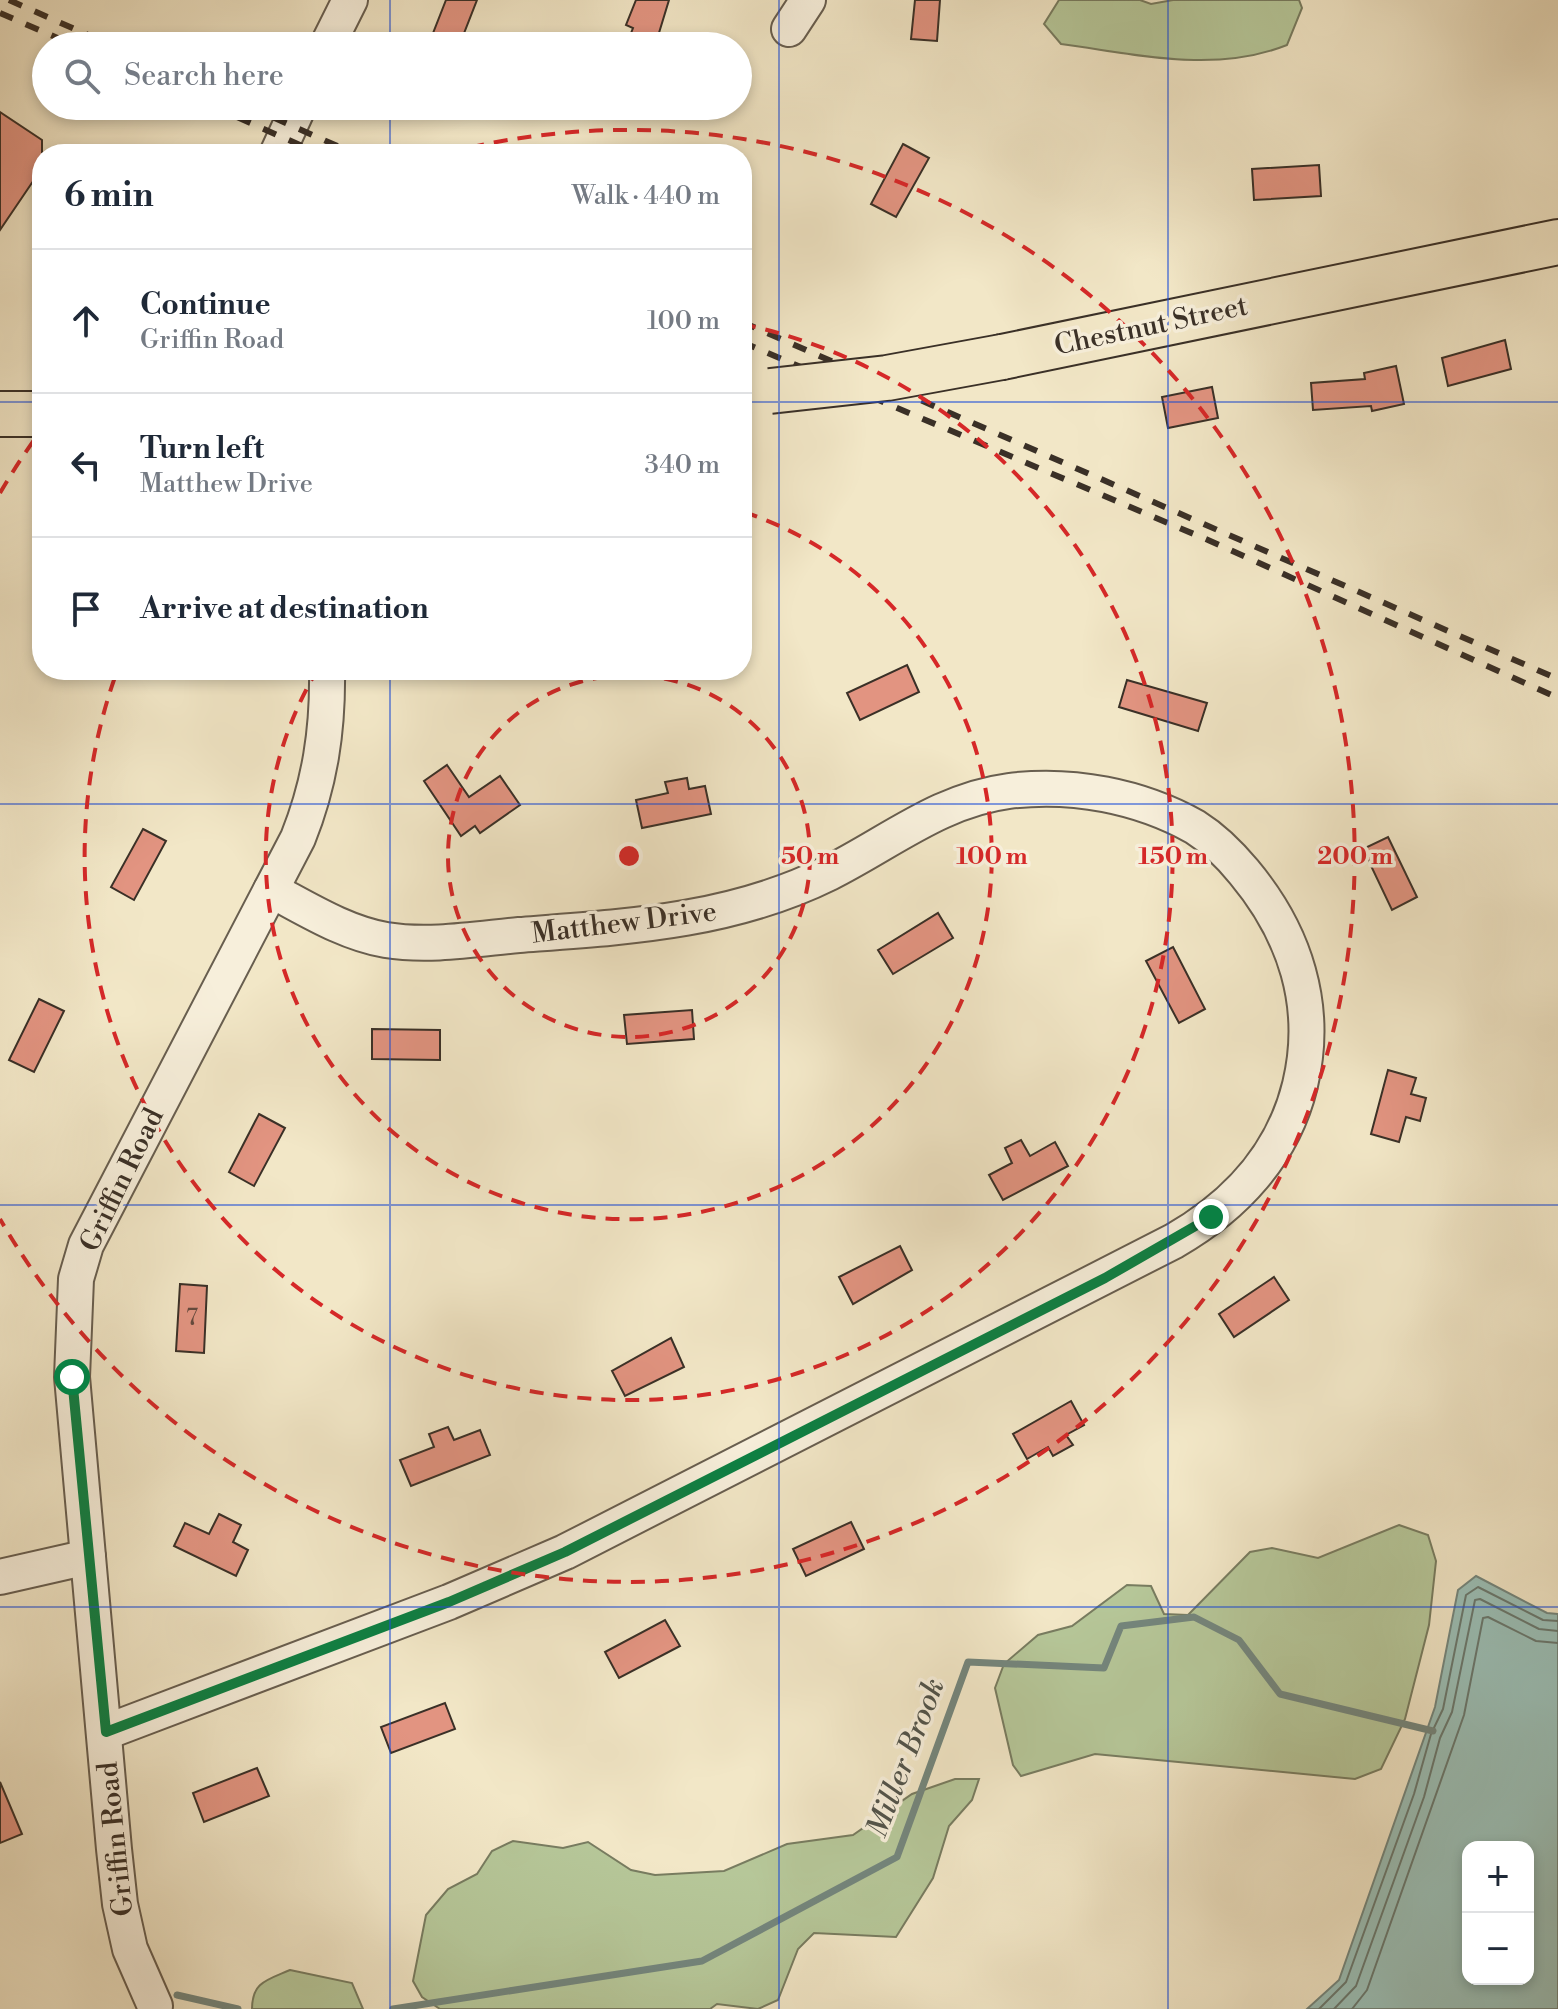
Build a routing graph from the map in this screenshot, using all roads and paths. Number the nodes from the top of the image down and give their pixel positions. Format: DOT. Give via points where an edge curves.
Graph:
graph roads {
  1 [pos="350,0"];
  2 [pos="808,0"];
  3 [pos="789,29"];
  4 [pos="334,32"];
  5 [pos="293,120"];
  6 [pos="282,144"];
  7 [pos="1558,242"];
  8 [pos="756,392"];
  9 [pos="0,414"];
  10 [pos="32,414"];
  11 [pos="327,680"];
  12 [pos="271,890"];
  13 [pos="88,1557"];
  14 [pos="0,1577"];
  15 [pos="106,1732"];
  16 [pos="155,2006"];
  1 -- 4 [label="street"];
  2 -- 3 [label="street"];
  5 -- 6 [label="street"];
  7 -- 8 [label="main road, Chestnut Street, bridge" via="1002,357 887,378"];
  9 -- 10 [label="main road"];
  11 -- 12 [label="street, Griffin Road" via="325,741 311,805"];
  12 -- 13 [label="street, Griffin Road" via="86,1245 76,1279 72,1377"];
  12 -- 15 [label="street, Matthew Drive" via="358,932 421,943 659,924 730,911 781,894 972,797 1012,791 1113,796 1197,829 1231,857 1274,913 1294,956 1307,1007 1302,1075 1288,1121 1262,1167 1237,1195 1174,1241 565,1552 449,1602"];
  13 -- 14 [label="street"];
  13 -- 15 [label="street, Griffin Road"];
  15 -- 16 [label="street, Griffin Road" via="120,1904 136,1969"];
}
